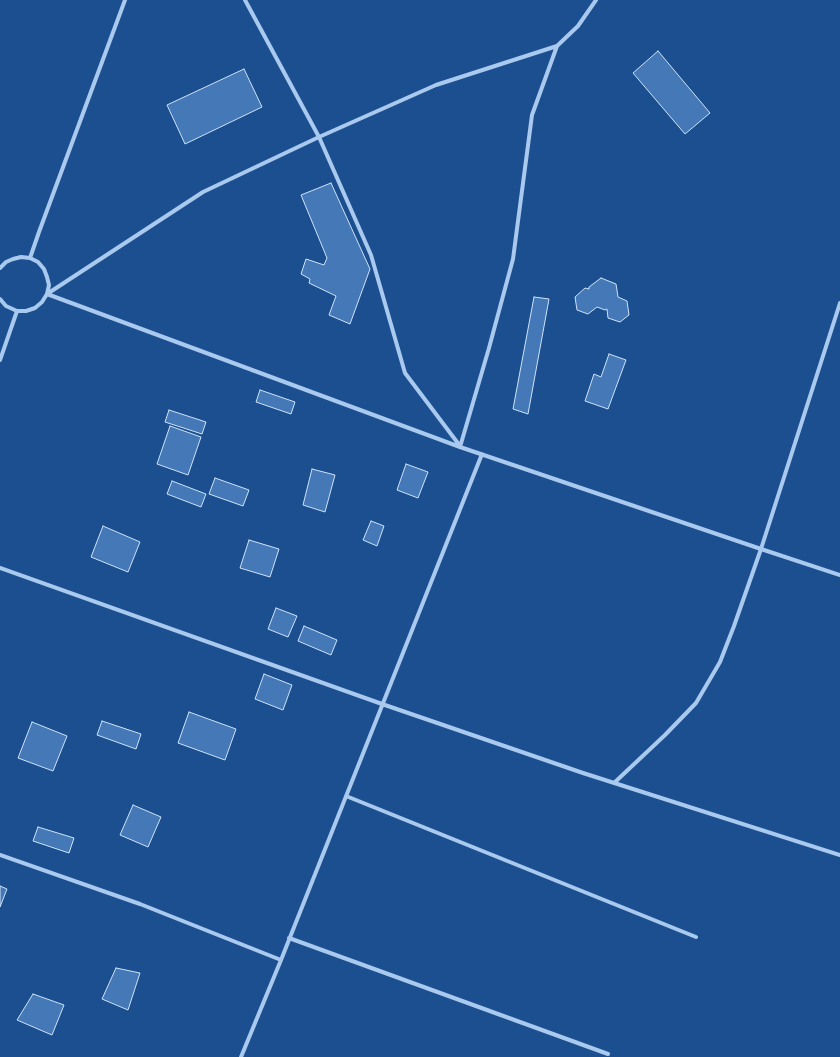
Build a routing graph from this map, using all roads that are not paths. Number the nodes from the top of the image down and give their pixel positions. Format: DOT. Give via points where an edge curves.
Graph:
graph roads {
  1 [pos="125,0"];
  2 [pos="245,0"];
  3 [pos="596,0"];
  4 [pos="557,46"];
  5 [pos="319,137"];
  6 [pos="30,258"];
  7 [pos="0,268"];
  8 [pos="47,294"];
  9 [pos="0,299"];
  10 [pos="840,303"];
  11 [pos="16,311"];
  12 [pos="0,360"];
  13 [pos="460,447"];
  14 [pos="482,454"];
  15 [pos="761,549"];
  16 [pos="0,568"];
  17 [pos="840,575"];
  18 [pos="382,704"];
  19 [pos="614,783"];
  20 [pos="346,796"];
  21 [pos="0,855"];
  22 [pos="840,855"];
  23 [pos="696,937"];
  24 [pos="289,938"];
  25 [pos="281,960"];
  26 [pos="608,1054"];
  27 [pos="242,1057"];
  1 -- 6 [label="street"];
  2 -- 5 [label="street"];
  3 -- 4 [label="street" via="578,26"];
  4 -- 5 [label="street" via="436,85"];
  4 -- 13 [label="street" via="532,116 513,259"];
  5 -- 8 [label="street" via="202,192"];
  5 -- 13 [label="street" via="371,255 404,373"];
  6 -- 7 [label="street" via="13,259"];
  6 -- 8 [label="street" via="44,269 49,285"];
  8 -- 11 [label="street" via="35,308"];
  8 -- 13 [label="street"];
  9 -- 11 [label="street"];
  10 -- 15 [label="street"];
  11 -- 12 [label="street"];
  13 -- 14 [label="street"];
  14 -- 15 [label="street"];
  14 -- 18 [label="street"];
  15 -- 17 [label="street"];
  15 -- 19 [label="street" via="720,662 696,703"];
  16 -- 18 [label="street"];
  18 -- 19 [label="street"];
  18 -- 20 [label="street"];
  19 -- 22 [label="street"];
  20 -- 23 [label="street"];
  20 -- 24 [label="street"];
  21 -- 25 [label="street" via="140,904"];
  24 -- 25 [label="street"];
  24 -- 26 [label="street"];
  25 -- 27 [label="street"];
}
